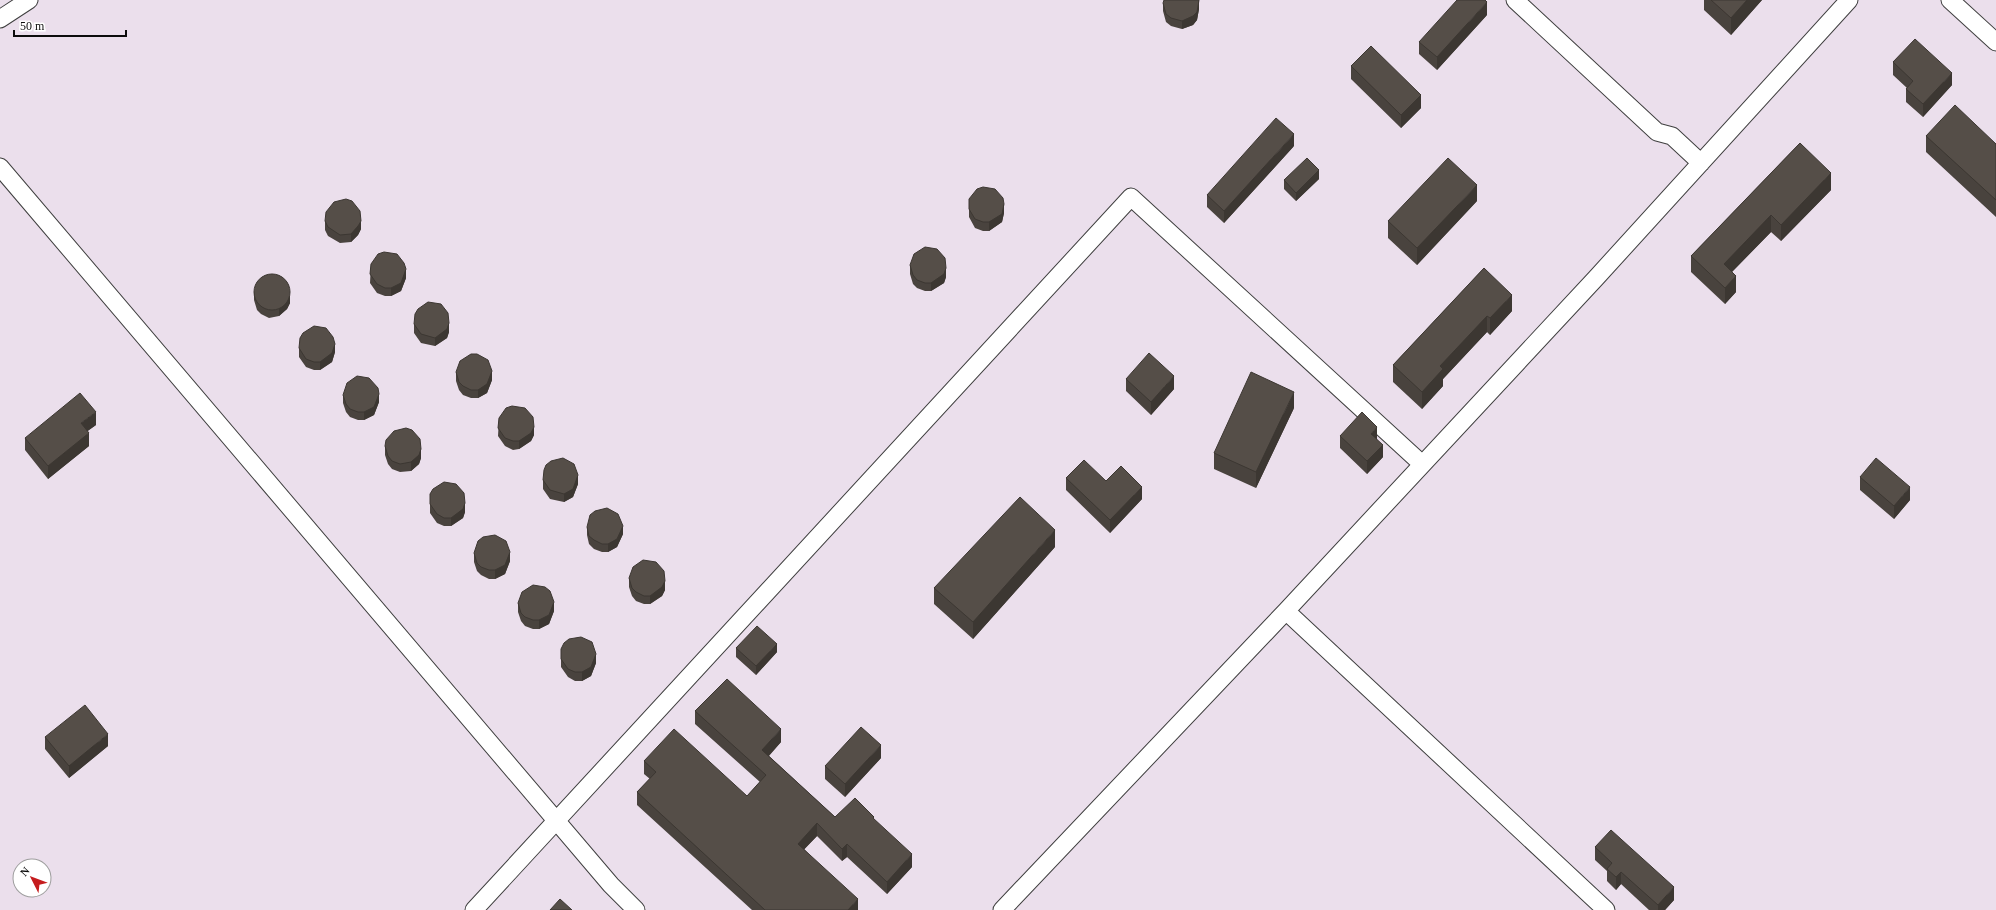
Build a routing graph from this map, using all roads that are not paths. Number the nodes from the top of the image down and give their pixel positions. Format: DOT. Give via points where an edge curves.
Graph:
graph roads {
  1 [pos="29,0"];
  2 [pos="1515,0"];
  3 [pos="1849,0"];
  4 [pos="1950,0"];
  5 [pos="0,19"];
  6 [pos="1996,42"];
  7 [pos="1701,163"];
  8 [pos="0,167"];
  9 [pos="1422,464"];
  10 [pos="1286,611"];
  11 [pos="557,820"];
  12 [pos="474,910"];
  13 [pos="636,910"];
  14 [pos="1002,910"];
  15 [pos="1606,910"];
  1 -- 5 [label="lane"];
  2 -- 7 [label="lane" via="1657,132 1672,136"];
  3 -- 7 [label="lane"];
  4 -- 6 [label="lane"];
  7 -- 9 [label="lane"];
  8 -- 11 [label="lane"];
  9 -- 10 [label="lane"];
  9 -- 11 [label="lane" via="1131,197"];
  10 -- 14 [label="lane"];
  10 -- 15 [label="lane"];
  11 -- 12 [label="lane"];
  11 -- 13 [label="lane" via="611,885"];
}
